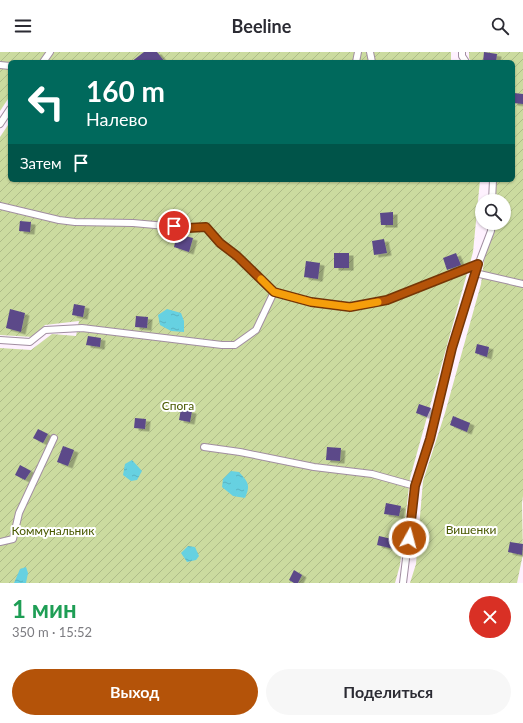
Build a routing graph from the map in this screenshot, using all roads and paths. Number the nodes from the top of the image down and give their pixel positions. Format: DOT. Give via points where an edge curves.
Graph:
graph roads {
  1 [pos="8,112"];
  2 [pos="0,124"];
  3 [pos="493,182"];
  4 [pos="492,194"];
  5 [pos="0,206"];
  6 [pos="491,230"];
  7 [pos="478,264"];
  8 [pos="475,273"];
  9 [pos="523,284"];
  10 [pos="274,292"];
  11 [pos="0,340"];
  12 [pos="54,438"];
  13 [pos="204,447"];
  14 [pos="415,486"];
  15 [pos="0,542"];
  16 [pos="403,583"];
  1 -- 2 [label="lane"];
  3 -- 4 [label="lane"];
  5 -- 10 [label="lane" via="76,222 206,227"];
  6 -- 7 [label="lane"];
  7 -- 8 [label="lane"];
  7 -- 10 [label="lane" via="387,300 350,307 311,302"];
  8 -- 9 [label="lane"];
  8 -- 14 [label="lane"];
  10 -- 11 [label="lane" via="256,330 235,345 82,328 45,330 30,342"];
  12 -- 15 [label="lane" via="19,513 13,539"];
  13 -- 14 [label="lane" via="314,467 372,474"];
  14 -- 16 [label="lane"];
}
